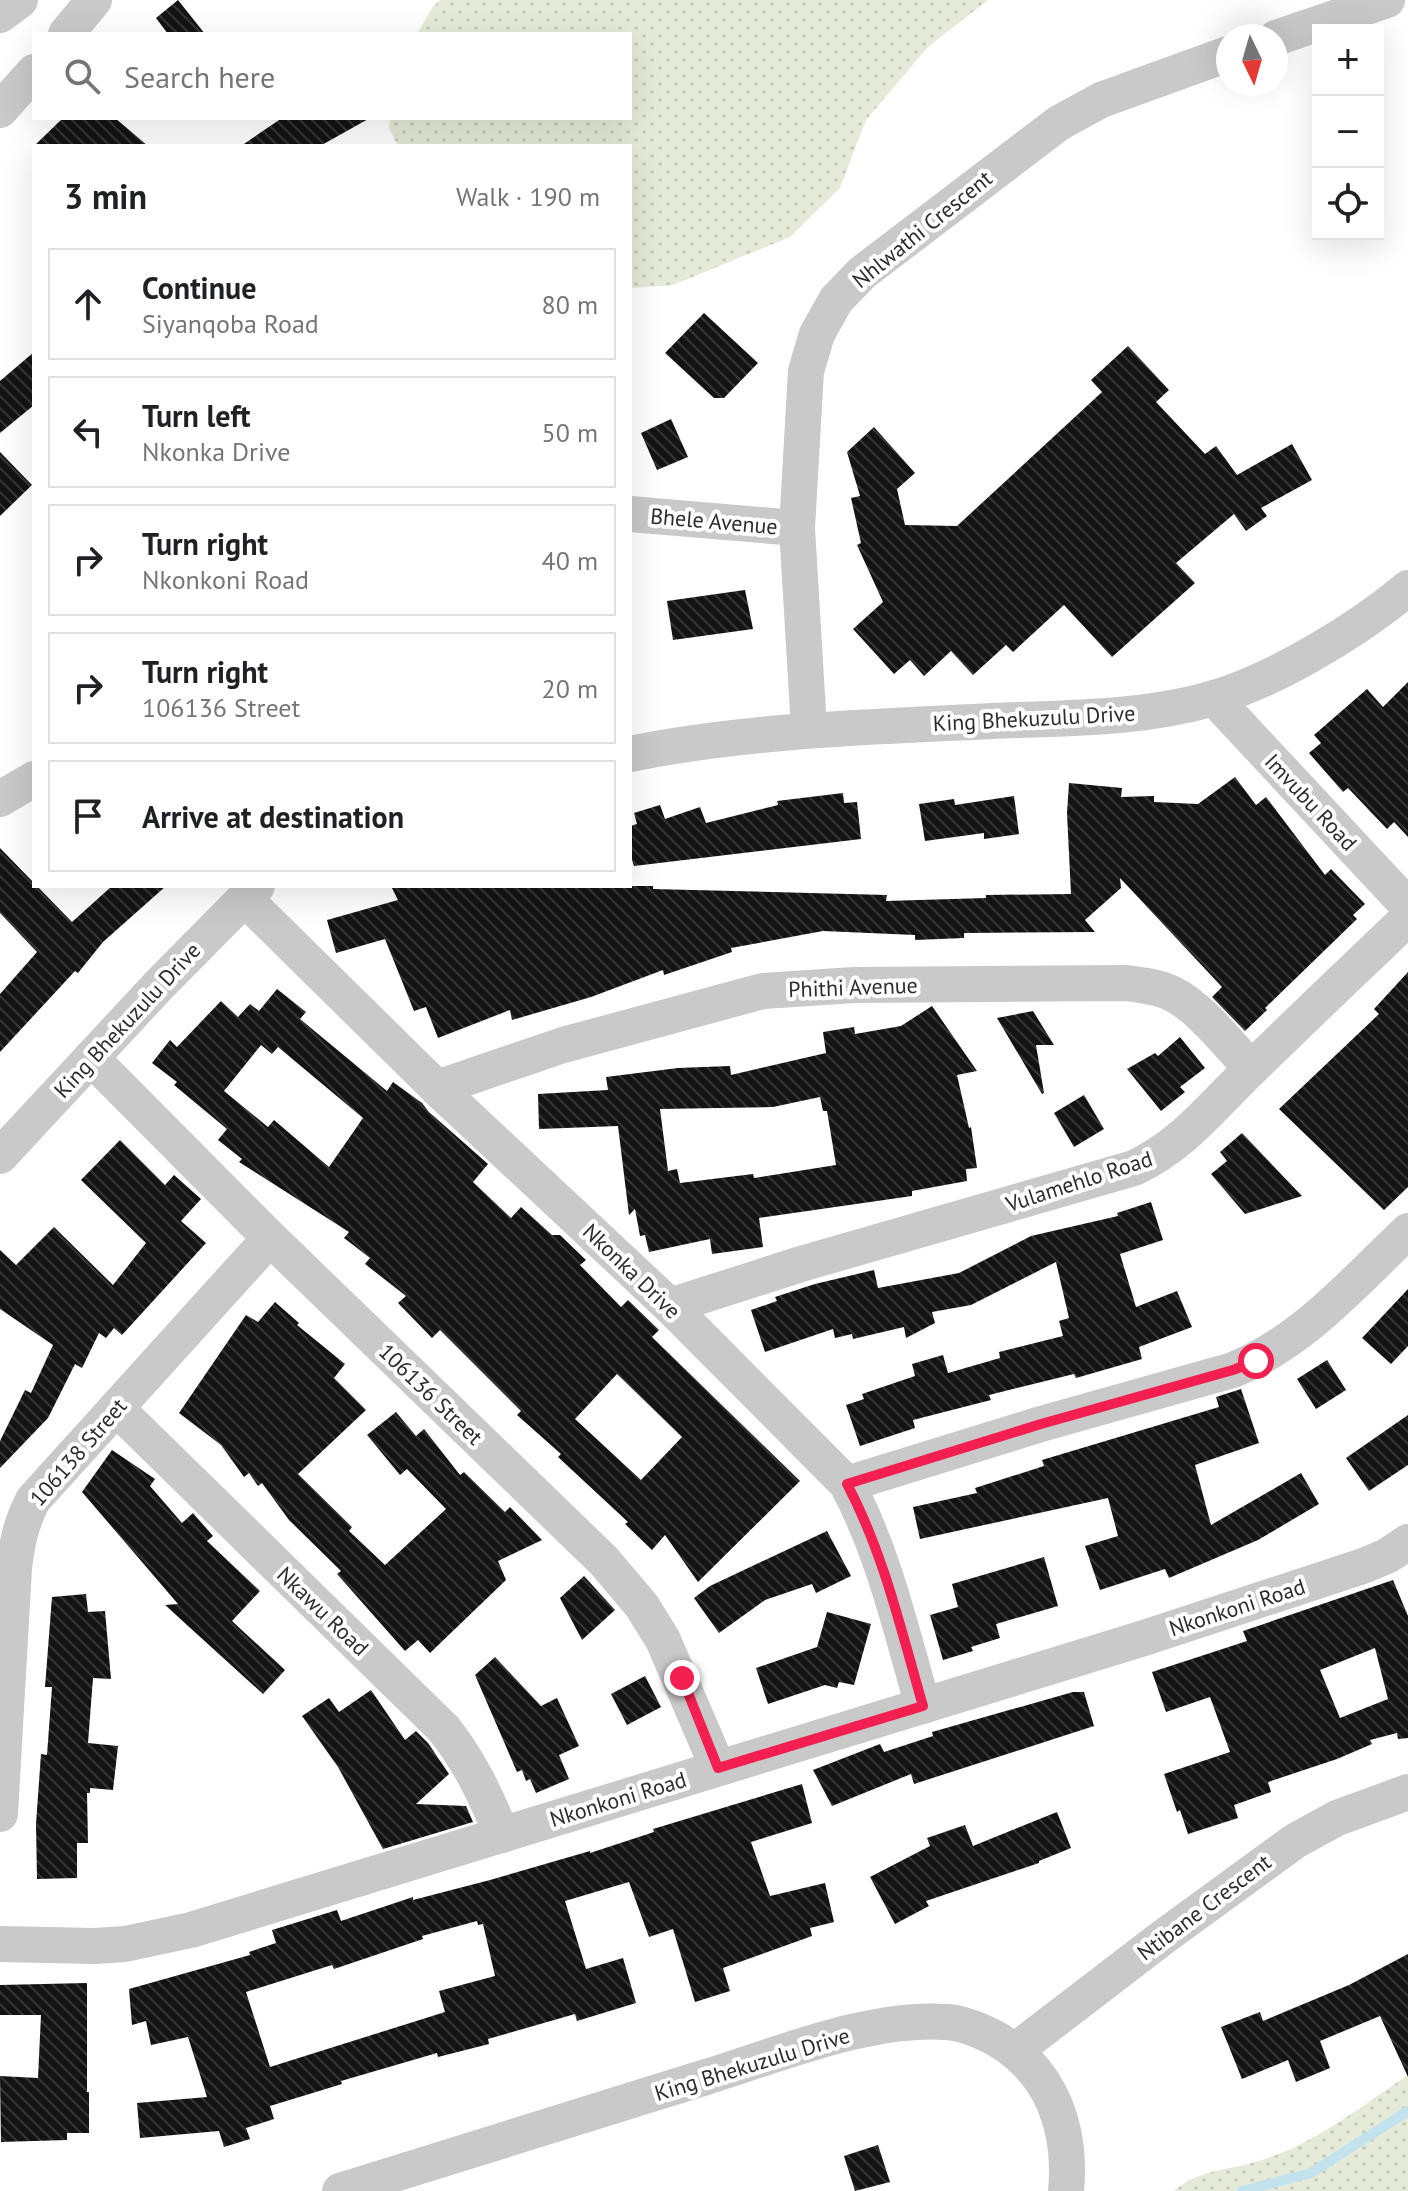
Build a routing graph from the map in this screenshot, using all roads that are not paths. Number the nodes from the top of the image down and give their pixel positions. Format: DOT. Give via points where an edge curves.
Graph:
graph roads {
  1 [pos="20,0"];
  2 [pos="94,0"];
  3 [pos="1387,0"];
  4 [pos="0,15"];
  5 [pos="68,32"];
  6 [pos="1288,34"];
  7 [pos="1216,58"];
  8 [pos="32,74"];
  9 [pos="0,110"];
  10 [pos="632,514"];
  11 [pos="797,528"];
  12 [pos="1407,590"];
  13 [pos="1214,698"];
  14 [pos="809,729"];
  15 [pos="632,754"];
  16 [pos="32,780"];
  17 [pos="0,799"];
  18 [pos="250,892"];
  19 [pos="1408,906"];
  20 [pos="1408,918"];
  21 [pos="91,1058"];
  22 [pos="1251,1068"];
  23 [pos="437,1088"];
  24 [pos="0,1156"];
  25 [pos="1408,1231"];
  26 [pos="270,1238"];
  27 [pos="670,1306"];
  28 [pos="116,1408"];
  29 [pos="847,1484"];
  30 [pos="1408,1542"];
  31 [pos="923,1706"];
  32 [pos="718,1768"];
  33 [pos="1408,1792"];
  34 [pos="0,1814"];
  35 [pos="502,1835"];
  36 [pos="0,1944"];
  37 [pos="1016,2050"];
  38 [pos="340,2191"];
  39 [pos="1066,2191"];
  1 -- 4 [label="street"];
  2 -- 5 [label="street"];
  3 -- 6 [label="street"];
  7 -- 11 [label="street, Nhlwathi Crescent" via="1101,100 1059,123 862,273 836,300 817,334 806,371"];
  8 -- 9 [label="street"];
  10 -- 11 [label="street, Bhele Avenue"];
  11 -- 14 [label="street, Nhlwathi Crescent"];
  12 -- 13 [label="street, King Bhekuzulu Drive" via="1333,641"];
  13 -- 14 [label="street, King Bhekuzulu Drive" via="1094,716"];
  13 -- 19 [label="street, Imvubu Road"];
  14 -- 15 [label="street, King Bhekuzulu Drive"];
  16 -- 17 [label="street"];
  18 -- 21 [label="street, King Bhekuzulu Drive"];
  18 -- 23 [label="street, Nkonka Drive"];
  20 -- 22 [label="street, Vulamehlo Road"];
  21 -- 24 [label="street, King Bhekuzulu Drive"];
  21 -- 26 [label="street, 106136 Street"];
  22 -- 23 [label="street, Phithi Avenue" via="1191,1006 1153,987 854,985 763,991 563,1045"];
  22 -- 27 [label="street, Vulamehlo Road" via="1176,1144 1134,1168"];
  23 -- 27 [label="street, Nkonka Drive"];
  25 -- 29 [label="street" via="1302,1330 1256,1361"];
  26 -- 28 [label="street, 106138 Street"];
  26 -- 32 [label="street, 106136 Street" via="604,1561 663,1640"];
  27 -- 29 [label="street, Nkonka Drive"];
  28 -- 34 [label="street, 106138 Street" via="33,1500 17,1539"];
  28 -- 35 [label="street, Nkawu Road" via="444,1729 478,1779"];
  29 -- 31 [label="street, Nkonka Drive" via="883,1565"];
  30 -- 31 [label="street, Nkonkoni Road" via="1363,1566"];
  31 -- 32 [label="street, Nkonkoni Road"];
  32 -- 35 [label="street, Nkonkoni Road"];
  33 -- 37 [label="street, Ntibane Crescent" via="1337,1818 1295,1841"];
  35 -- 36 [label="street, Nkonkoni Road" via="156,1939 95,1946"];
  37 -- 38 [label="street, King Bhekuzulu Drive" via="978,2029 949,2022 875,2027"];
  37 -- 39 [label="street, King Bhekuzulu Drive" via="1052,2098 1063,2133"];
}
